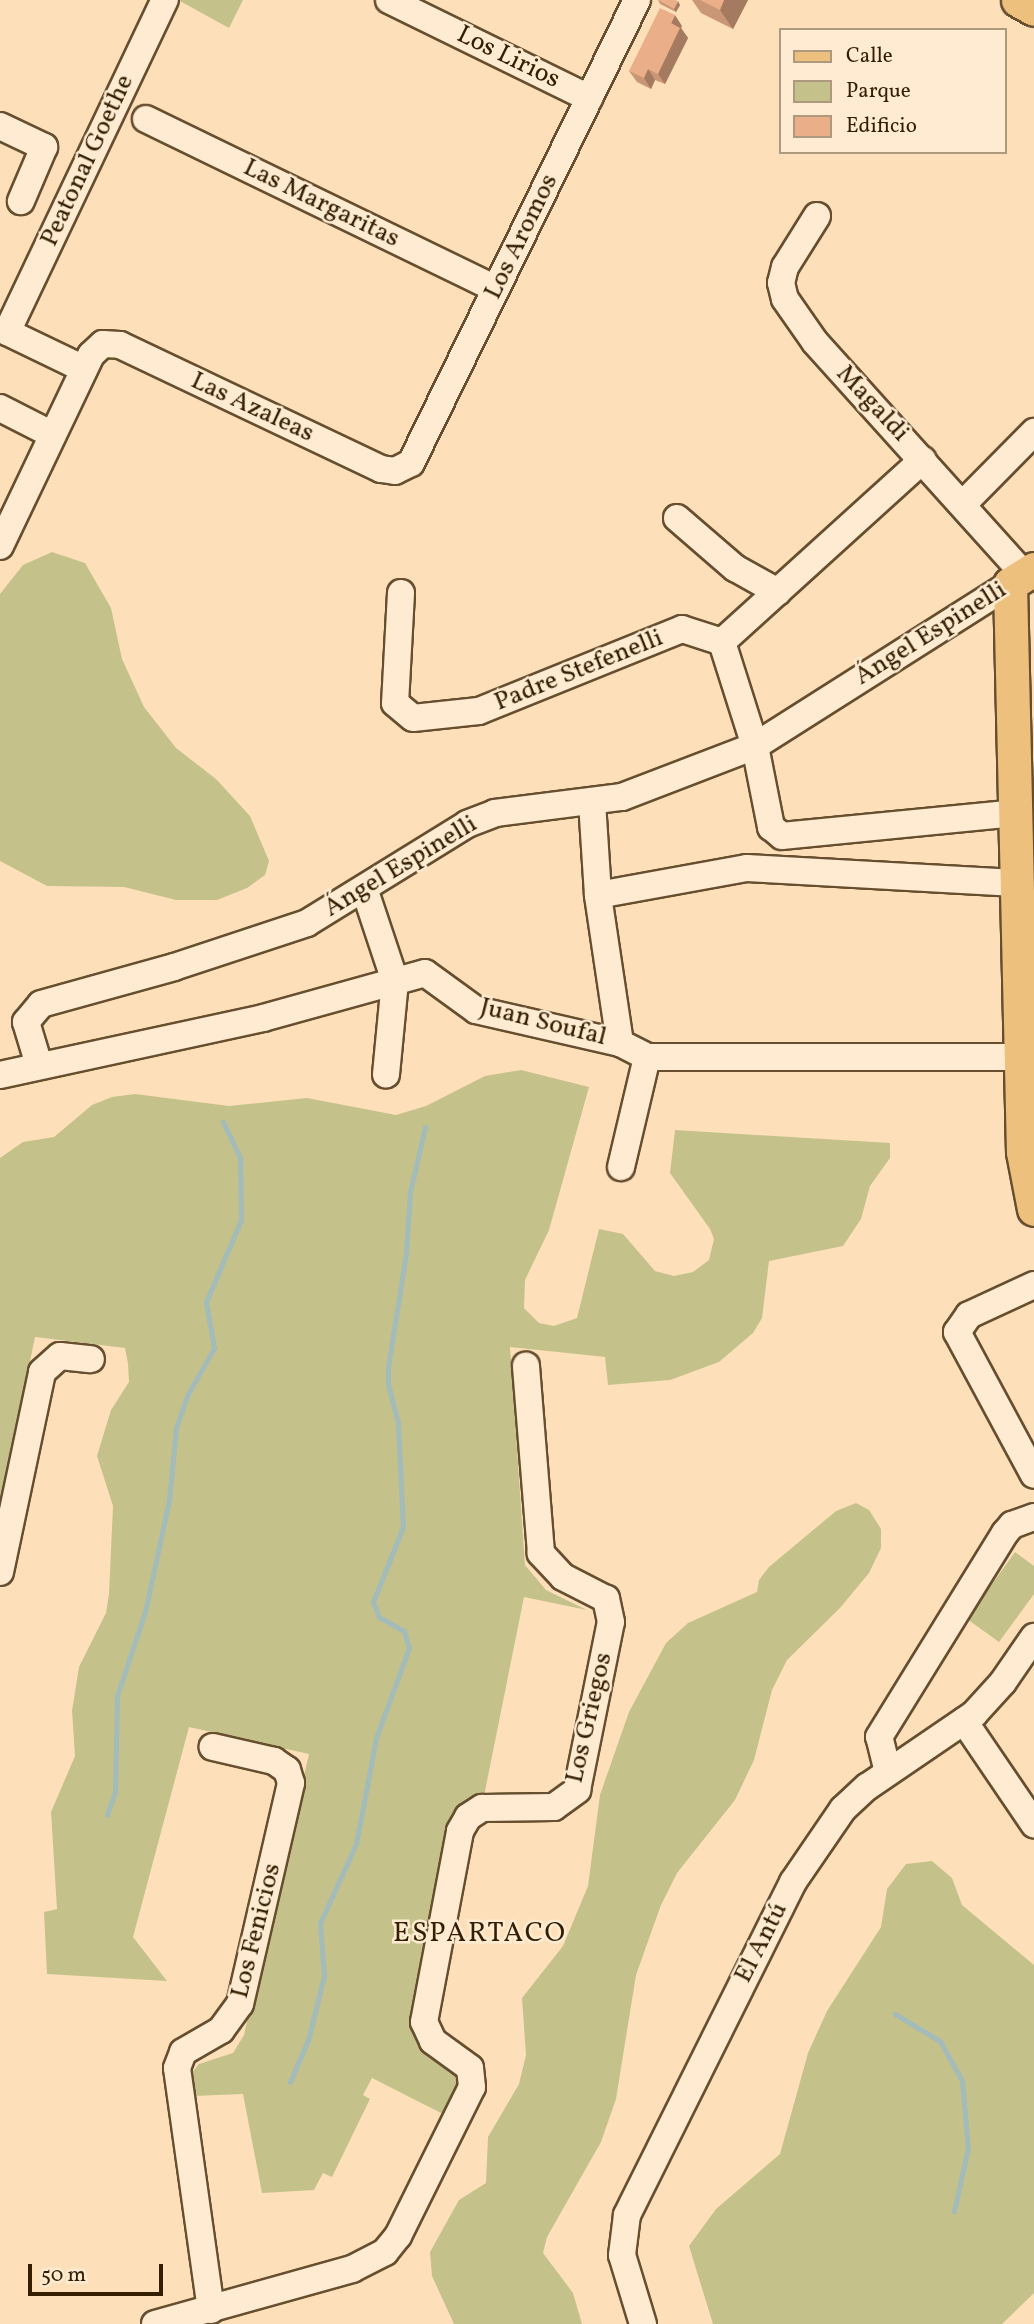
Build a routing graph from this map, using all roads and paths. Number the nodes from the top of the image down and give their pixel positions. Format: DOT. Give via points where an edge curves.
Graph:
graph roads {
  1 [pos="164,0"];
  2 [pos="389,0"];
  3 [pos="637,0"];
  4 [pos="1018,0"];
  5 [pos="1034,9"];
  6 [pos="589,98"];
  7 [pos="146,120"];
  8 [pos="0,125"];
  9 [pos="21,201"];
  10 [pos="817,216"];
  11 [pos="496,289"];
  12 [pos="6,319"];
  13 [pos="84,369"];
  14 [pos="0,408"];
  15 [pos="1034,432"];
  16 [pos="53,435"];
  17 [pos="923,460"];
  18 [pos="401,470"];
  19 [pos="964,503"];
  20 [pos="677,518"];
  21 [pos="0,546"];
  22 [pos="1023,576"];
  23 [pos="778,592"];
  24 [pos="401,593"];
  25 [pos="722,642"];
  26 [pos="755,746"];
  27 [pos="1024,762"];
  28 [pos="592,802"];
  29 [pos="1015,813"];
  30 [pos="1016,883"];
  31 [pos="365,891"];
  32 [pos="598,895"];
  33 [pos="1026,928"];
  34 [pos="395,981"];
  35 [pos="620,1043"];
  36 [pos="647,1057"];
  37 [pos="40,1065"];
  38 [pos="1025,1068"];
  39 [pos="0,1075"];
  40 [pos="386,1075"];
  41 [pos="621,1167"];
  42 [pos="1034,1209"];
  43 [pos="1034,1285"];
  44 [pos="91,1359"];
  45 [pos="526,1366"];
  46 [pos="1034,1475"];
  47 [pos="1034,1517"];
  48 [pos="0,1572"];
  49 [pos="1034,1637"];
  50 [pos="964,1721"];
  51 [pos="214,1747"];
  52 [pos="888,1772"];
  53 [pos="1034,1824"];
  54 [pos="211,2309"];
  55 [pos="155,2324"];
  56 [pos="643,2324"];
  1 -- 12 [label="street, Peatonal Goethe"];
  2 -- 6 [label="street, Los Lirios"];
  3 -- 6 [label="street, Los Aromos"];
  4 -- 5 [label="main road"];
  6 -- 11 [label="street, Los Aromos"];
  7 -- 11 [label="street, Las Margaritas"];
  8 -- 9 [label="street" via="44,147"];
  10 -- 17 [label="street, Magaldi" via="785,267 781,283 785,299 815,342"];
  11 -- 18 [label="street, Los Aromos" via="414,458"];
  12 -- 13 [label="street" via="7,332"];
  13 -- 16 [label="street"];
  13 -- 18 [label="street, Las Azaleas" via="103,344 120,345 382,469"];
  14 -- 16 [label="street"];
  15 -- 19 [label="street"];
  16 -- 21 [label="street"];
  17 -- 19 [label="street, Magaldi"];
  17 -- 23 [label="street"];
  19 -- 22 [label="street, Magaldi"];
  20 -- 23 [label="street" via="735,568"];
  22 -- 26 [label="street, Ángel Espinelli"];
  22 -- 27 [label="main road"];
  23 -- 25 [label="street"];
  24 -- 25 [label="street, Padre Stefenelli" via="395,703 413,718 479,710 682,629"];
  25 -- 26 [label="street"];
  26 -- 28 [label="street, Ángel Espinelli" via="652,788"];
  26 -- 29 [label="street" via="771,827 782,836"];
  27 -- 29 [label="main road"];
  28 -- 31 [label="street, Ángel Espinelli" via="495,813 467,824"];
  28 -- 32 [label="street"];
  29 -- 30 [label="main road"];
  30 -- 32 [label="street" via="747,867"];
  30 -- 33 [label="main road"];
  31 -- 34 [label="street"];
  31 -- 37 [label="street, Ángel Espinelli" via="266,939 41,1004 26,1023"];
  32 -- 35 [label="street"];
  33 -- 38 [label="main road"];
  34 -- 35 [label="street, Juan Soufal" via="425,973 476,1010"];
  34 -- 37 [label="street, Juan Soufal" via="263,1018"];
  34 -- 40 [label="street"];
  35 -- 36 [label="street, Juan Soufal"];
  36 -- 38 [label="street, Juan Soufal"];
  36 -- 41 [label="street"];
  37 -- 39 [label="street, Juan Soufal"];
  38 -- 42 [label="main road" via="1026,1178"];
  43 -- 46 [label="street" via="969,1315 957,1332"];
  44 -- 48 [label="street" via="60,1356 42,1372"];
  45 -- 54 [label="street, Los Griegos" via="541,1553 563,1577 606,1599 611,1622 577,1790 554,1807 482,1808 468,1817 460,1831 424,2022 433,2041 470,2068 471,2087 398,2236 376,2259"];
  47 -- 52 [label="street" via="1012,1525 1005,1533 878,1737"];
  49 -- 50 [label="street, El Antú" via="994,1694"];
  50 -- 52 [label="street, El Antú"];
  50 -- 53 [label="street"];
  51 -- 54 [label="street, Los Fenicios" via="274,1761 287,1770 291,1783 240,2004 221,2029 183,2052 177,2068"];
  52 -- 56 [label="street, El Antú" via="843,1809 806,1859 634,2198 621,2236 622,2255"];
  54 -- 55 [label="street"];
}
